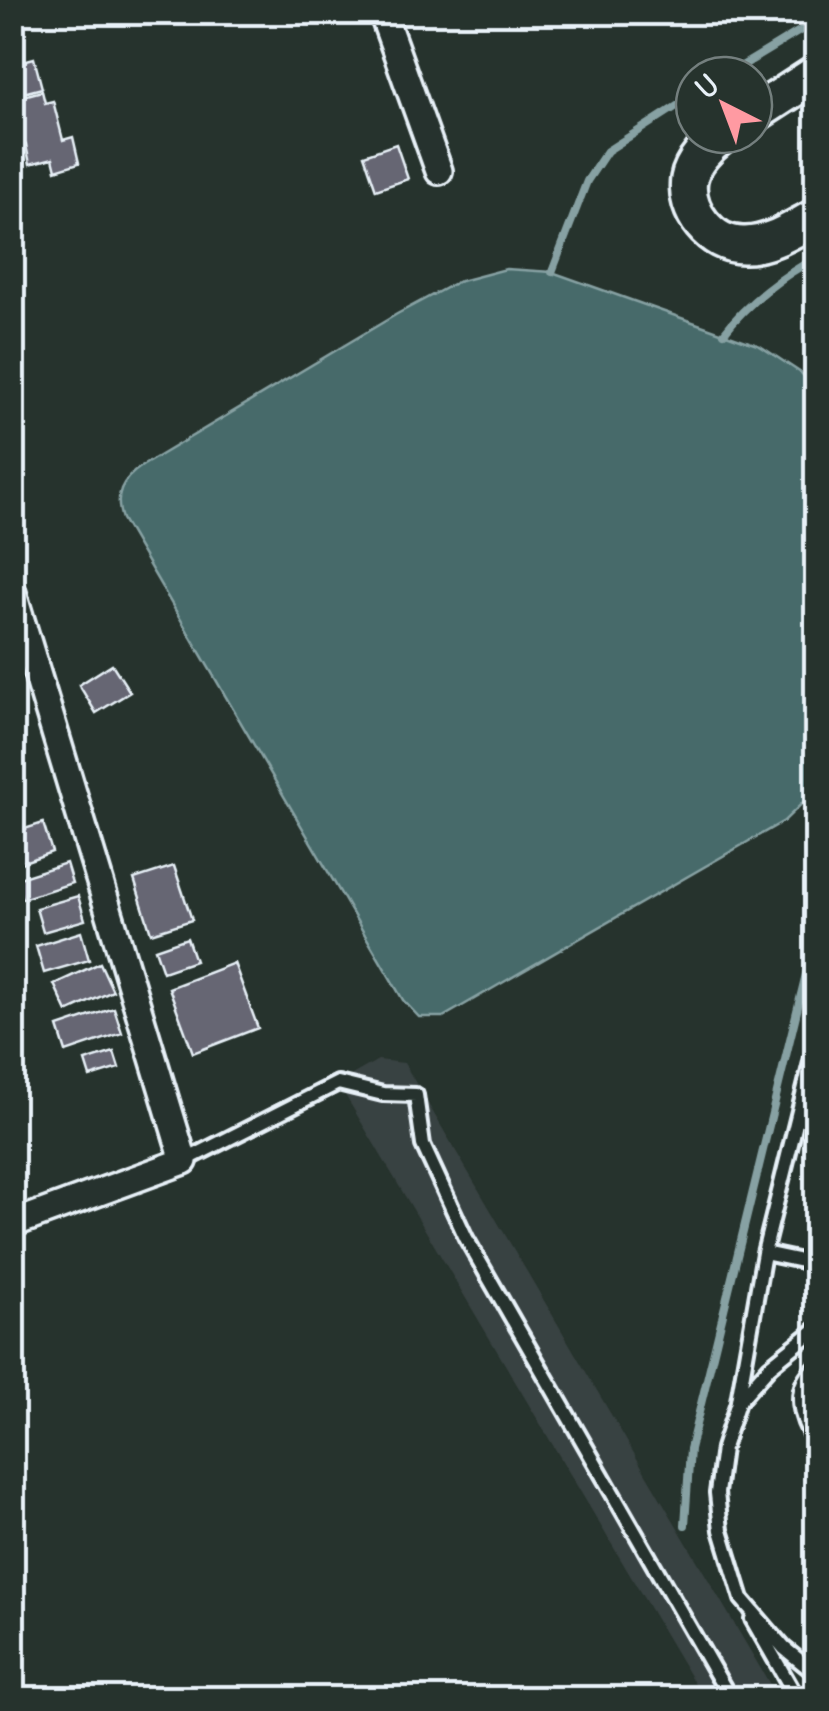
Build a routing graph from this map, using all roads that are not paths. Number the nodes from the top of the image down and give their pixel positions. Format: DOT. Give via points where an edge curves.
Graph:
graph roads {
  1 [pos="382,12"];
  2 [pos="816,74"];
  3 [pos="774,101"];
  4 [pos="702,155"];
  5 [pos="439,171"];
  6 [pos="816,218"];
  7 [pos="12,590"];
  8 [pos="816,1042"];
  9 [pos="184,1160"];
  10 [pos="12,1224"];
  11 [pos="764,1252"];
  12 [pos="816,1264"];
  13 [pos="816,1329"];
  14 [pos="816,1367"];
  15 [pos="738,1402"];
  16 [pos="816,1444"];
  17 [pos="742,1599"];
  18 [pos="816,1674"];
  19 [pos="730,1698"];
  20 [pos="797,1698"];
  1 -- 5 [label="street"];
  2 -- 3 [label="street"];
  4 -- 6 [label="street" via="689,179 691,204 712,234 739,246 762,244"];
  7 -- 9 [label="street"];
  8 -- 11 [label="lane"];
  9 -- 10 [label="street"];
  9 -- 19 [label="lane" via="338,1083 416,1094 423,1145 466,1238"];
  11 -- 12 [label="lane"];
  11 -- 15 [label="lane"];
  13 -- 15 [label="lane"];
  14 -- 16 [label="lane" via="799,1395"];
  15 -- 17 [label="lane" via="717,1493 720,1530"];
  17 -- 18 [label="lane"];
  17 -- 20 [label="lane"];
}
